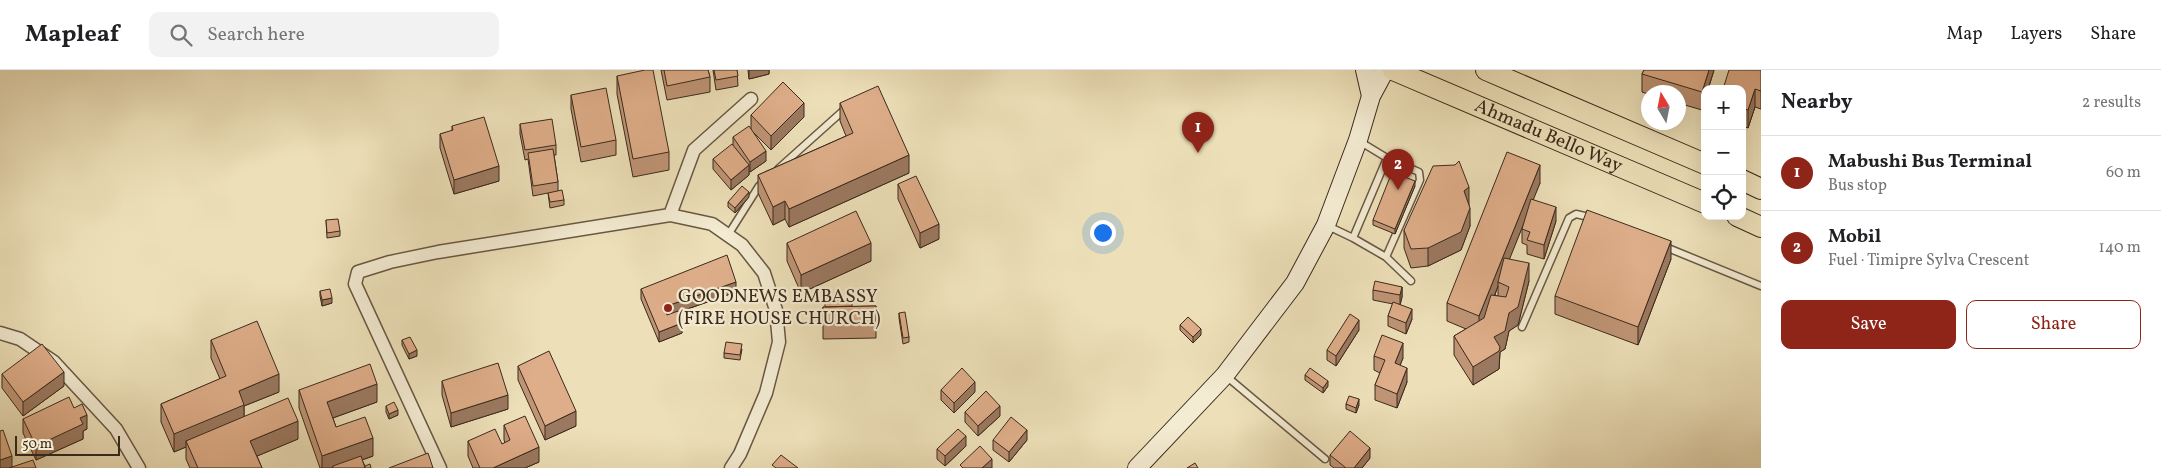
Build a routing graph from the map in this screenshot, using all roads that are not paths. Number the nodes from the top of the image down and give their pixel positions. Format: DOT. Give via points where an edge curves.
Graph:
graph roads {
  1 [pos="1365,70"];
  2 [pos="1385,70"];
  3 [pos="1393,70"];
  4 [pos="1486,70"];
  5 [pos="1372,96"];
  6 [pos="752,99"];
  7 [pos="850,104"];
  8 [pos="1358,140"];
  9 [pos="1387,158"];
  10 [pos="1701,162"];
  11 [pos="1746,182"];
  12 [pos="1761,188"];
  13 [pos="1701,201"];
  14 [pos="670,215"];
  15 [pos="1746,220"];
  16 [pos="1604,222"];
  17 [pos="1326,225"];
  18 [pos="1761,226"];
  19 [pos="728,235"];
  20 [pos="1353,238"];
  21 [pos="1659,245"];
  22 [pos="1386,257"];
  23 [pos="1411,281"];
  24 [pos="1761,286"];
  25 [pos="1522,327"];
  26 [pos="0,333"];
  27 [pos="1225,375"];
  28 [pos="1325,459"];
  29 [pos="139,468"];
  30 [pos="440,468"];
  31 [pos="731,468"];
  32 [pos="1137,468"];
  1 -- 5 [label="street"];
  2 -- 5 [label="street"];
  3 -- 13 [label="main road, Ahmadu Bello Way"];
  4 -- 10 [label="main road, Ahmadu Bello Way"];
  5 -- 8 [label="street"];
  6 -- 14 [label="street" via="694,150"];
  7 -- 19 [label="lane" via="759,186"];
  8 -- 9 [label="lane"];
  8 -- 17 [label="street"];
  9 -- 20 [label="lane"];
  9 -- 22 [label="lane" via="1419,172 1420,180"];
  11 -- 12 [label="main road"];
  14 -- 19 [label="street" via="712,224"];
  14 -- 30 [label="street" via="438,252 358,272 355,284"];
  15 -- 18 [label="main road"];
  16 -- 25 [label="lane" via="1586,214 1569,218"];
  17 -- 20 [label="lane"];
  17 -- 27 [label="street" via="1295,283"];
  19 -- 31 [label="street" via="742,245 764,273 776,310 780,342 766,393"];
  20 -- 22 [label="lane"];
  21 -- 24 [label="lane"];
  22 -- 23 [label="lane"];
  26 -- 29 [label="street" via="20,339 54,362 116,429"];
  27 -- 28 [label="lane"];
  27 -- 32 [label="street"];
}
